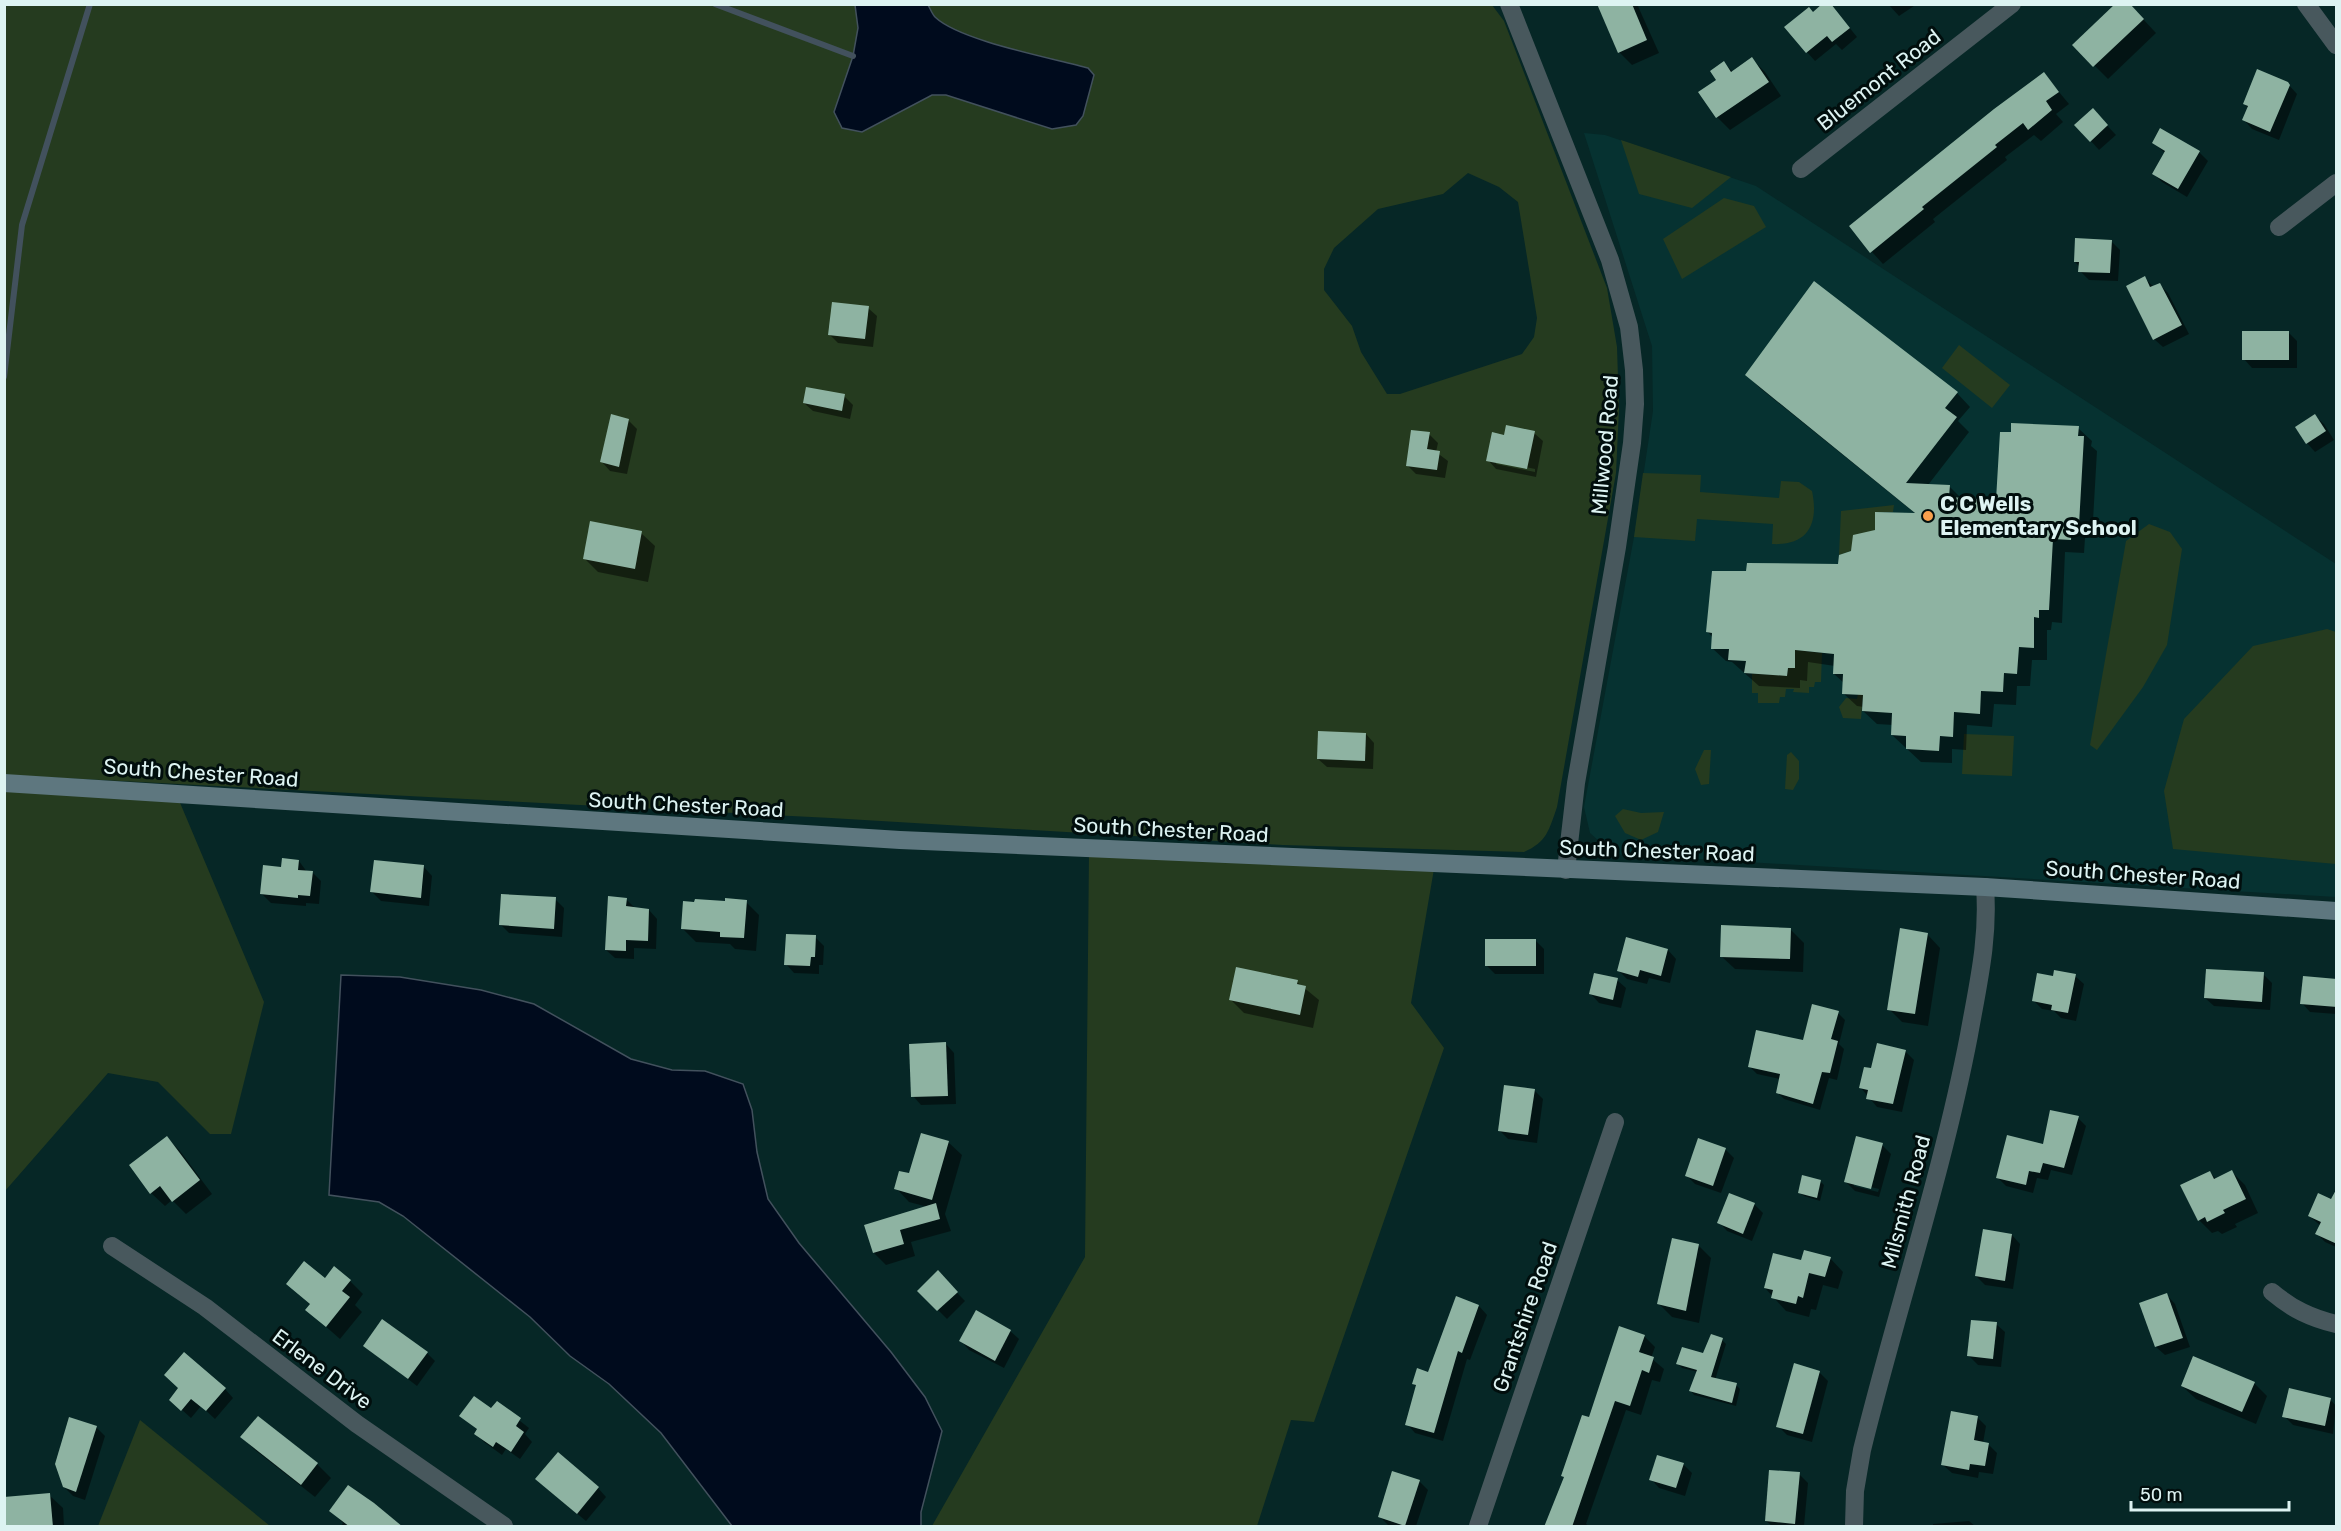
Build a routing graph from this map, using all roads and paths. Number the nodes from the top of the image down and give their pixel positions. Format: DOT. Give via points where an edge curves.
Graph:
graph roads {
  1 [pos="1509,4"];
  2 [pos="2012,4"];
  3 [pos="2306,4"];
  4 [pos="2337,45"];
  5 [pos="1801,169"];
  6 [pos="2337,183"];
  7 [pos="2279,228"];
  8 [pos="4,783"];
  9 [pos="1566,870"];
  10 [pos="1985,887"];
  11 [pos="2337,911"];
  12 [pos="1615,1122"];
  13 [pos="112,1246"];
  14 [pos="2272,1292"];
  15 [pos="2337,1324"];
  16 [pos="504,1527"];
  17 [pos="1478,1527"];
  18 [pos="1854,1527"];
  1 -- 9 [label="street, Millwood Road" via="1616,277 1629,327 1634,370 1632,443 1576,783"];
  2 -- 5 [label="street, Bluemont Road"];
  3 -- 4 [label="street"];
  6 -- 7 [label="street"];
  8 -- 9 [label="street, South Chester Road" via="900,840"];
  9 -- 10 [label="street, South Chester Road"];
  10 -- 11 [label="street, South Chester Road"];
  10 -- 18 [label="street, Milsmith Road" via="1986,945 1957,1094 1862,1450"];
  12 -- 17 [label="street, Grantshire Road"];
  13 -- 16 [label="street, Erlene Drive" via="205,1307 357,1424"];
  14 -- 15 [label="street" via="2288,1306 2312,1318"];
}
